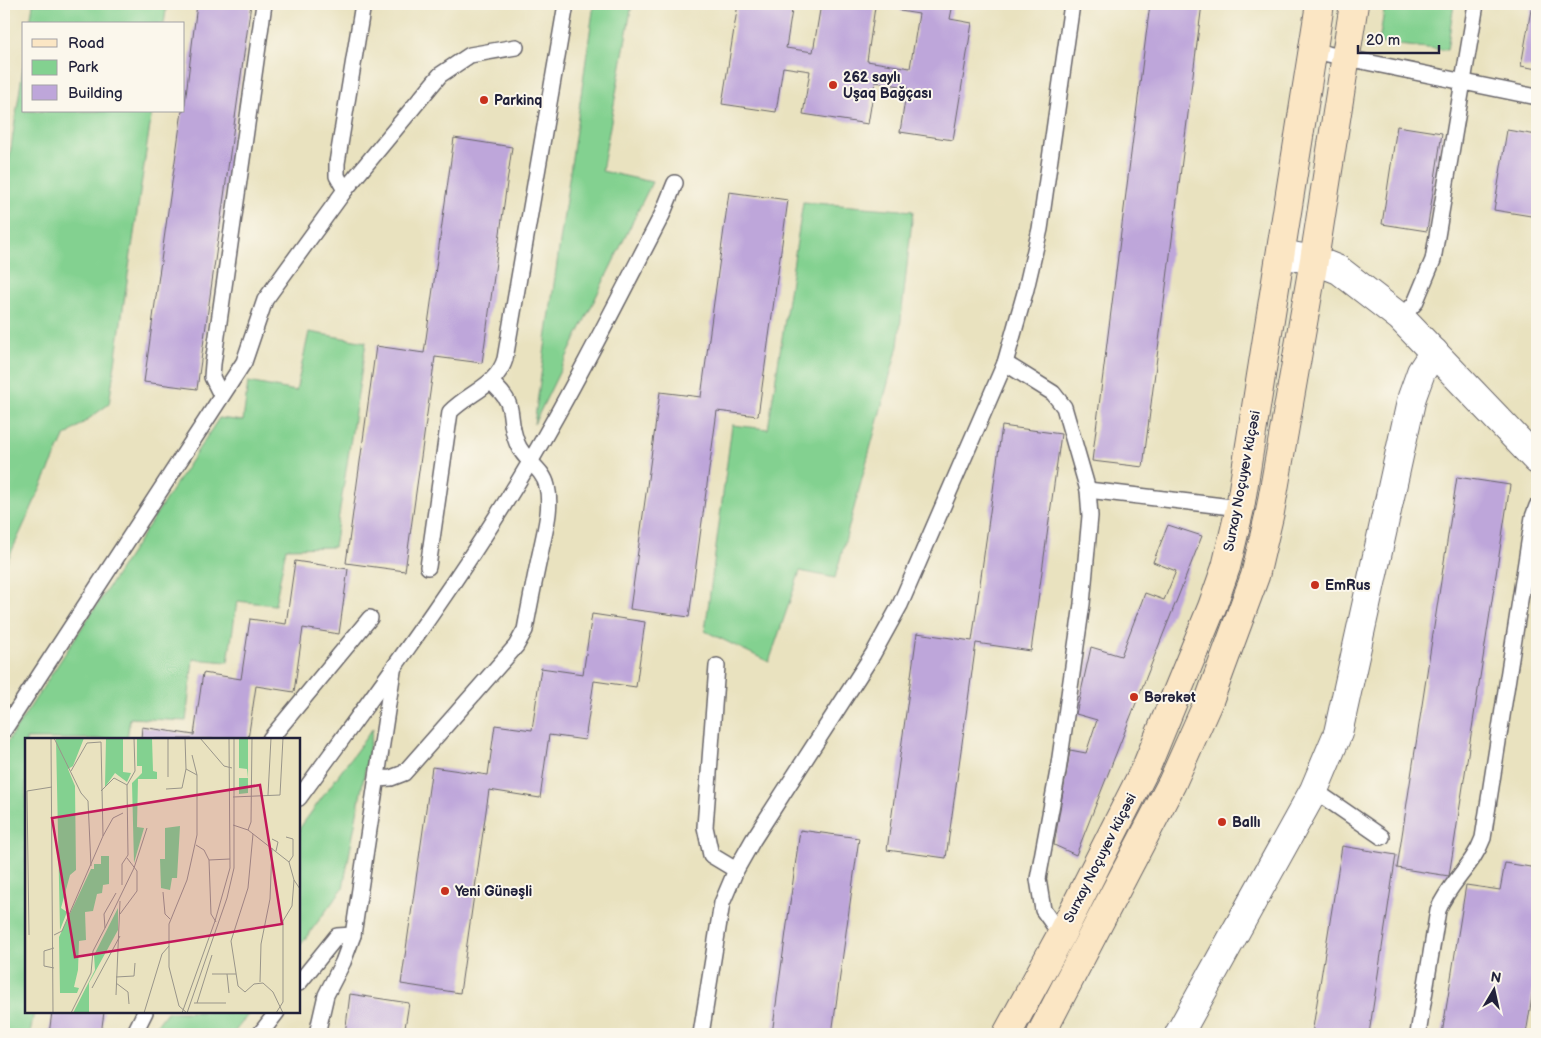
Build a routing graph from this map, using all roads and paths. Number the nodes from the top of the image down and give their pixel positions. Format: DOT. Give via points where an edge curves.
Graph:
graph roads {
  1 [pos="264,4"];
  2 [pos="362,4"];
  3 [pos="566,4"];
  4 [pos="1072,4"];
  5 [pos="1320,4"];
  6 [pos="1354,4"];
  7 [pos="1476,4"];
  8 [pos="516,47"];
  9 [pos="1313,51"];
  10 [pos="1346,58"];
  11 [pos="1462,83"];
  12 [pos="1537,97"];
  13 [pos="675,183"];
  14 [pos="345,190"];
  15 [pos="1281,254"];
  16 [pos="1314,260"];
  17 [pos="1401,318"];
  18 [pos="1434,352"];
  19 [pos="1005,363"];
  20 [pos="491,382"];
  21 [pos="221,395"];
  22 [pos="1537,460"];
  23 [pos="530,462"];
  24 [pos="1088,490"];
  25 [pos="1537,506"];
  26 [pos="1240,508"];
  27 [pos="428,567"];
  28 [pos="370,618"];
  29 [pos="717,666"];
  30 [pos="394,667"];
  31 [pos="4,730"];
  32 [pos="271,738"];
  33 [pos="377,779"];
  34 [pos="1314,790"];
  35 [pos="300,797"];
  36 [pos="1382,836"];
  37 [pos="736,870"];
  38 [pos="353,935"];
  39 [pos="1060,937"];
  40 [pos="1086,952"];
  41 [pos="300,982"];
  42 [pos="144,1013"];
  43 [pos="276,1013"];
  44 [pos="134,1034"];
  45 [pos="260,1034"];
  46 [pos="317,1034"];
  47 [pos="701,1034"];
  48 [pos="1007,1034"];
  49 [pos="1041,1034"];
  50 [pos="1180,1034"];
  51 [pos="1418,1034"];
  1 -- 21 [label="lane" via="213,364 212,377"];
  2 -- 14 [label="lane" via="338,163 337,176"];
  3 -- 20 [label="lane" via="506,359"];
  4 -- 19 [label="lane" via="1040,229"];
  5 -- 9 [label="street, Surxay Noçuyev küçəsi"];
  6 -- 10 [label="street"];
  7 -- 11 [label="lane"];
  8 -- 14 [label="lane" via="470,55 440,75"];
  9 -- 10 [label="lane"];
  9 -- 15 [label="street, Surxay Noçuyev küçəsi"];
  10 -- 11 [label="lane"];
  10 -- 16 [label="street"];
  11 -- 12 [label="lane"];
  11 -- 17 [label="lane" via="1433,260 1415,303"];
  13 -- 23 [label="lane" via="658,224"];
  14 -- 21 [label="lane" via="265,300 244,362"];
  15 -- 16 [label="street"];
  15 -- 26 [label="street, Surxay Noçuyev küçəsi"];
  16 -- 17 [label="street" via="1339,270"];
  16 -- 40 [label="street" via="1270,512 1255,576 1210,698 1176,774"];
  17 -- 18 [label="street"];
  18 -- 22 [label="street"];
  18 -- 34 [label="street" via="1421,372 1412,398 1338,734"];
  19 -- 24 [label="lane" via="1053,393 1064,407"];
  19 -- 37 [label="lane" via="900,605 873,654"];
  20 -- 23 [label="lane" via="505,394 511,408 513,434 521,453"];
  20 -- 27 [label="lane" via="450,412"];
  21 -- 31 [label="lane"];
  23 -- 30 [label="lane"];
  23 -- 33 [label="lane" via="544,476 548,486 548,510 525,630 516,646 404,773"];
  24 -- 26 [label="lane"];
  24 -- 39 [label="lane" via="1090,516 1082,604 1058,771 1038,879 1043,910"];
  25 -- 51 [label="lane" via="1483,838 1477,855 1444,897 1438,910"];
  26 -- 39 [label="street, Surxay Noçuyev küçəsi" via="1226,568 1212,608 1147,765"];
  28 -- 32 [label="lane"];
  29 -- 37 [label="lane" via="705,827 711,855"];
  30 -- 33 [label="lane"];
  30 -- 35 [label="lane"];
  33 -- 38 [label="lane"];
  34 -- 36 [label="lane"];
  34 -- 50 [label="street"];
  37 -- 47 [label="lane" via="722,903"];
  38 -- 41 [label="lane" via="338,936"];
  38 -- 46 [label="lane" via="326,995"];
  39 -- 40 [label="lane"];
  39 -- 48 [label="street, Surxay Noçuyev küçəsi"];
  40 -- 49 [label="street"];
  42 -- 44 [label="lane"];
  43 -- 45 [label="lane"];
}
